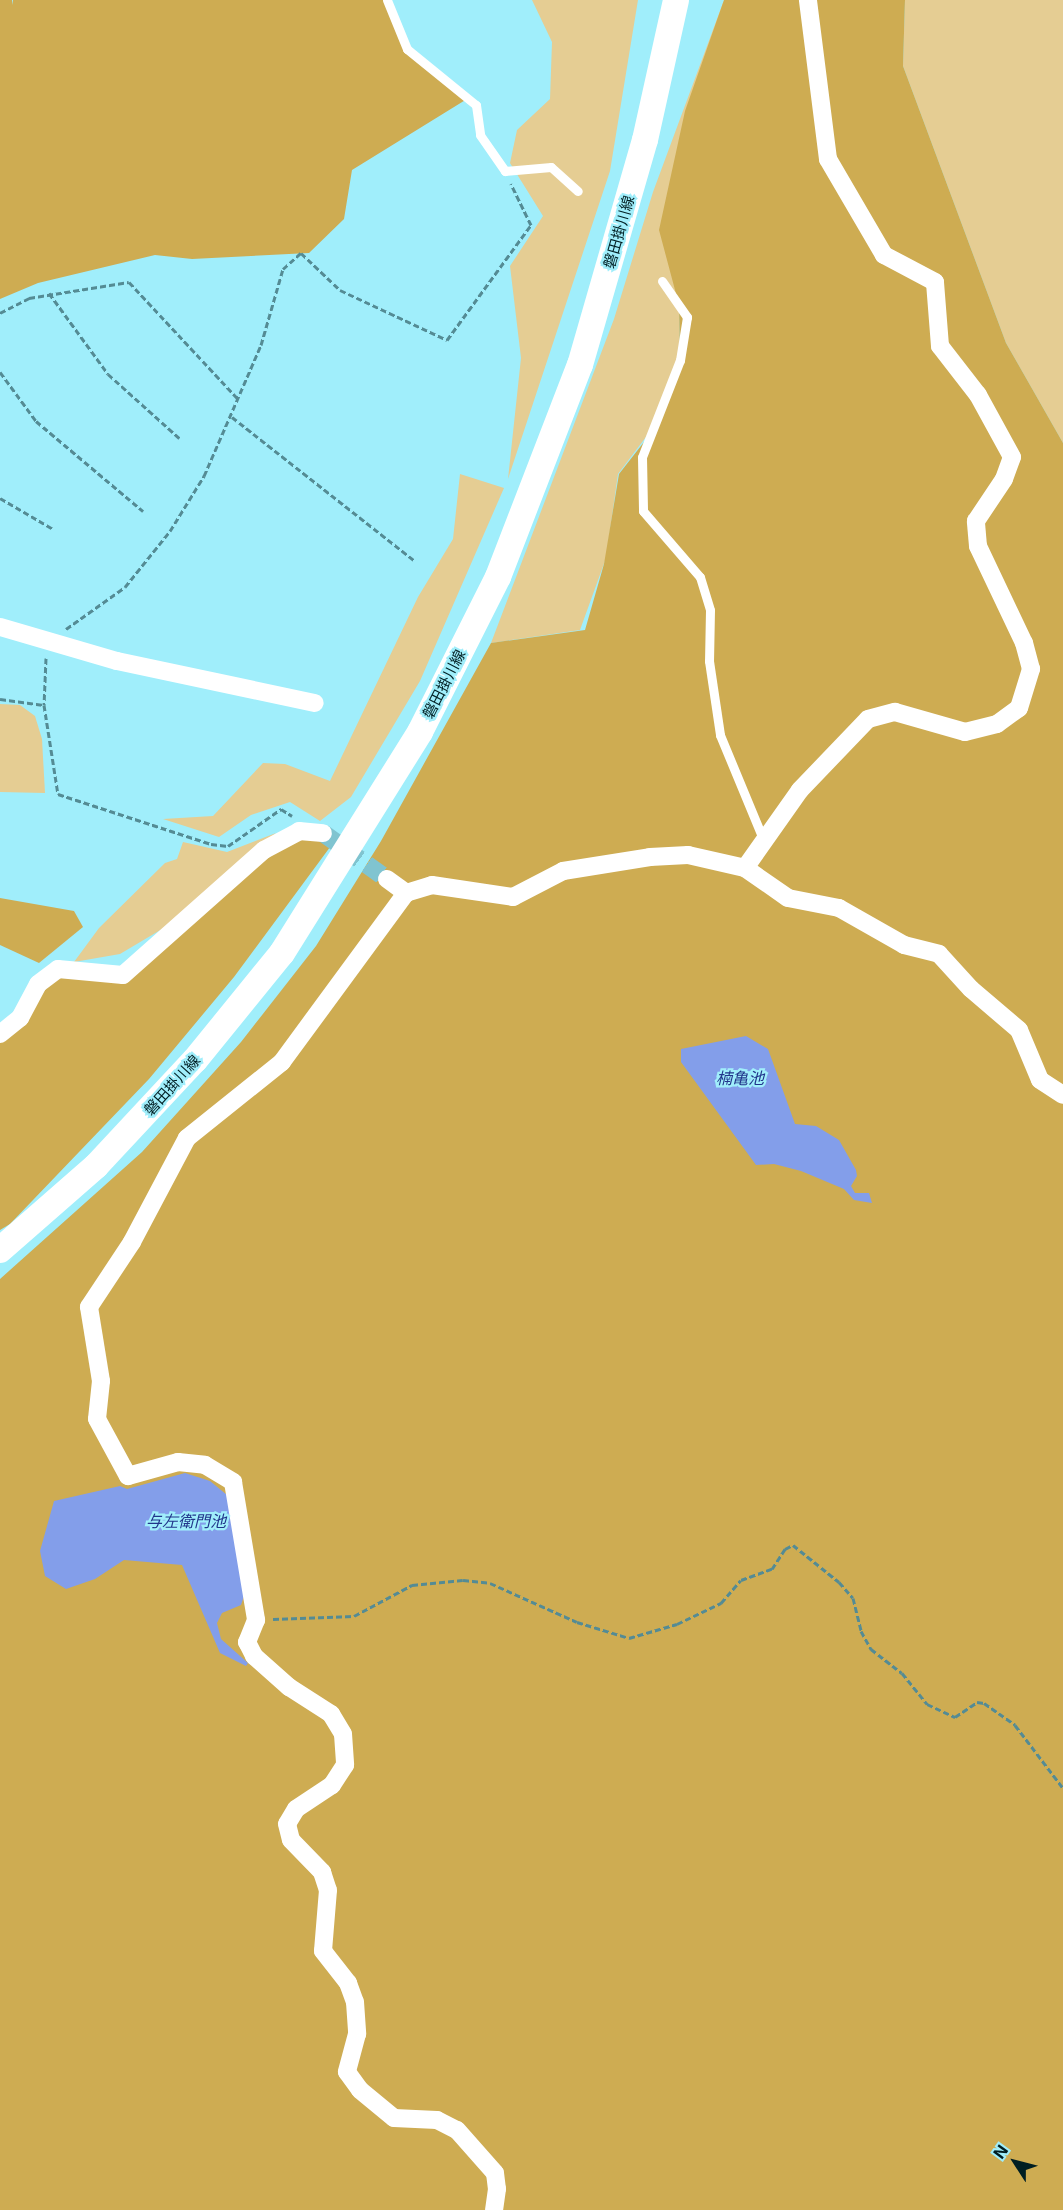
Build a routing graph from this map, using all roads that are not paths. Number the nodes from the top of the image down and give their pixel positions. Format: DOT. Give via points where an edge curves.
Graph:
graph roads {
  1 [pos="387,0"];
  2 [pos="665,0"];
  3 [pos="676,0"];
  4 [pos="692,0"];
  5 [pos="808,0"];
  6 [pos="645,140"];
  7 [pos="578,191"];
  8 [pos="662,281"];
  9 [pos="0,627"];
  10 [pos="315,703"];
  11 [pos="321,832"];
  12 [pos="765,844"];
  13 [pos="745,868"];
  14 [pos="387,879"];
  15 [pos="406,893"];
  16 [pos="0,1034"];
  17 [pos="1063,1095"];
  18 [pos="0,1250"];
  19 [pos="494,2210"];
  1 -- 7 [label="lane" via="407,50 476,105 480,135 505,171 551,167"];
  2 -- 6 [label="main road"];
  3 -- 6 [label="main road, 磐田掛川線"];
  4 -- 6 [label="main road"];
  5 -- 12 [label="street" via="828,159 884,255 935,282 940,346 978,395 1012,457 1004,479 976,520 978,546 1024,643 1031,669 1019,708 997,724 964,732 895,712 868,719 800,790"];
  6 -- 18 [label="main road, 磐田掛川線" via="580,365 498,577 420,732 282,953 195,1060 96,1166"];
  8 -- 12 [label="lane" via="687,316 680,360 642,457 643,511 700,577 710,610 709,661 720,735"];
  9 -- 10 [label="street" via="117,661"];
  11 -- 16 [label="street" via="299,831 264,850 123,975 58,969 38,984 20,1018"];
  12 -- 13 [label="street"];
  13 -- 15 [label="street" via="688,855 650,857 563,872 513,897 432,885"];
  13 -- 17 [label="street" via="788,898 839,908 904,945 939,954 971,989 1019,1030 1040,1080"];
  14 -- 15 [label="street"];
  15 -- 19 [label="street" via="282,1062 187,1138 132,1242 89,1307 101,1381 97,1419 128,1476 178,1462 204,1465 233,1482 256,1620 247,1641 254,1656 289,1687 331,1714 343,1734 345,1765 332,1785 296,1809 287,1824 291,1840 322,1872 328,1890 323,1951 348,1983 355,2002 357,2034 347,2072 360,2090 394,2118 437,2120 457,2130 495,2173"];
}
